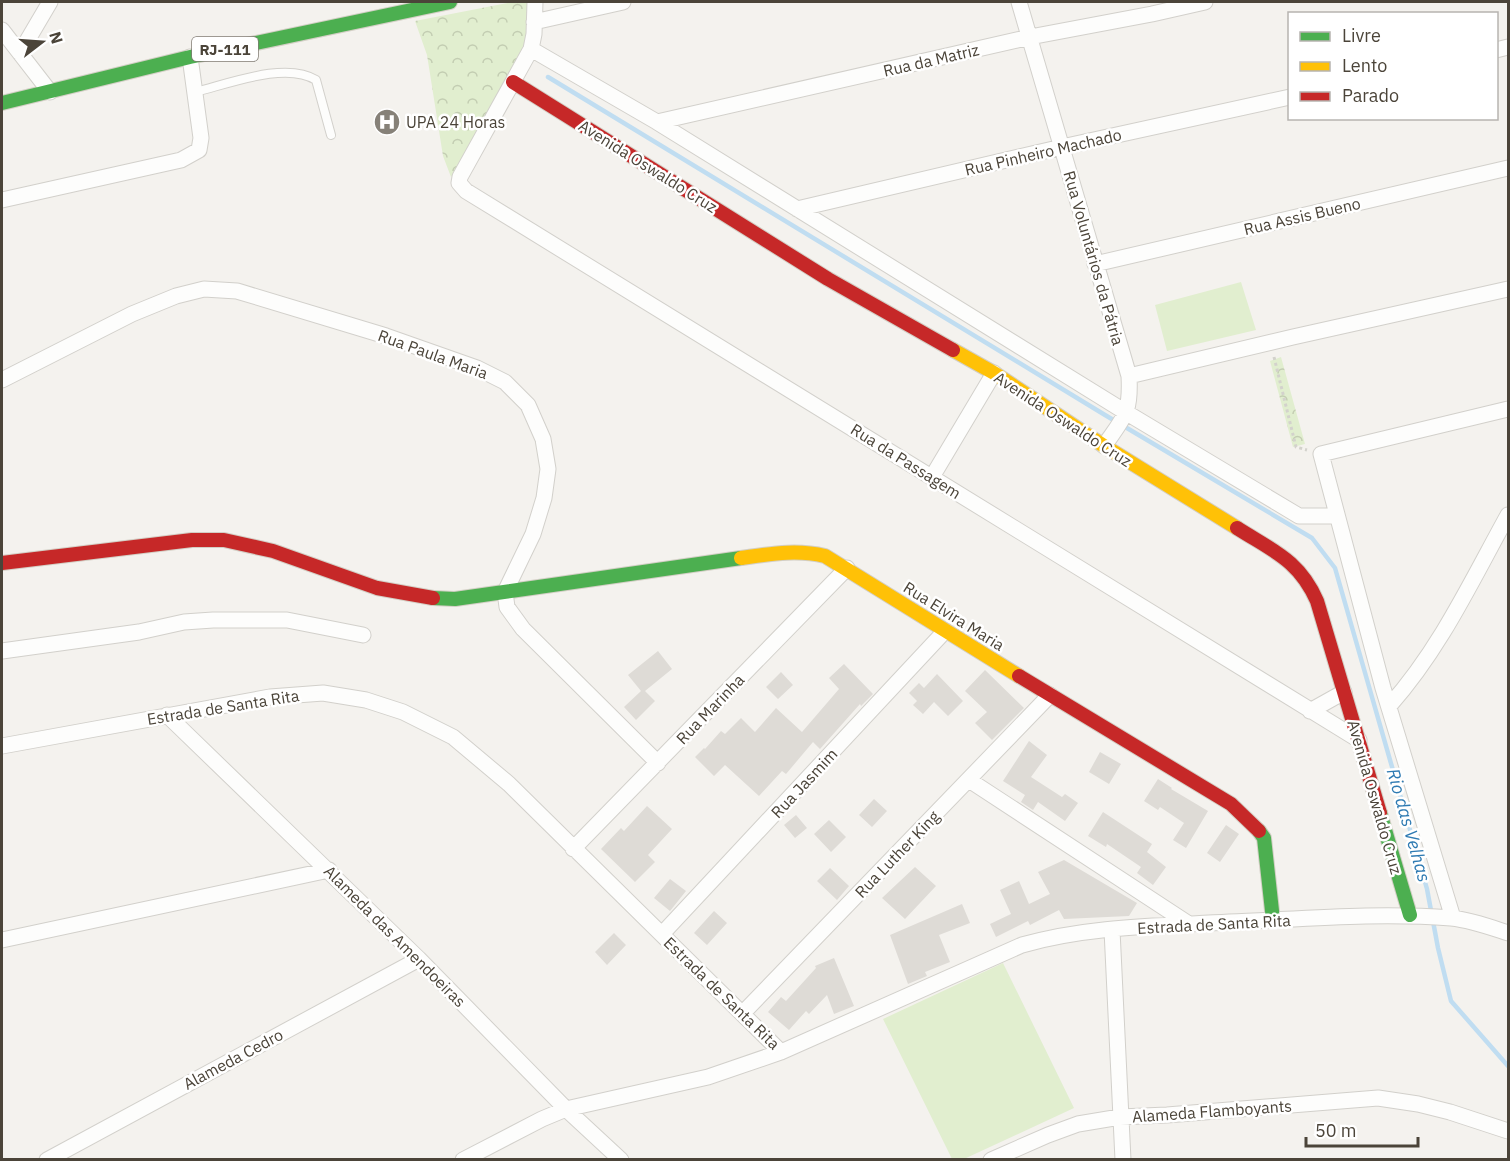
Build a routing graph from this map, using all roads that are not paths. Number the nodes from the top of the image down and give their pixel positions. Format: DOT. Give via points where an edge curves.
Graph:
graph roads {
  1 [pos="50,2"];
  2 [pos="450,2"];
  3 [pos="535,2"];
  4 [pos="624,2"];
  5 [pos="1019,2"];
  6 [pos="1198,3"];
  7 [pos="534,22"];
  8 [pos="2,30"];
  9 [pos="1030,37"];
  10 [pos="20,53"];
  11 [pos="528,53"];
  12 [pos="190,57"];
  13 [pos="516,77"];
  14 [pos="50,92"];
  15 [pos="195,92"];
  16 [pos="1288,97"];
  17 [pos="2,103"];
  18 [pos="657,122"];
  19 [pos="331,135"];
  20 [pos="1062,147"];
  21 [pos="1509,168"];
  22 [pos="2,200"];
  23 [pos="797,209"];
  24 [pos="1095,264"];
  25 [pos="1509,289"];
  26 [pos="994,374"];
  27 [pos="1129,376"];
  28 [pos="2,380"];
  29 [pos="1509,409"];
  30 [pos="1125,416"];
  31 [pos="1108,441"];
  32 [pos="932,477"];
  33 [pos="1509,515"];
  34 [pos="1332,517"];
  35 [pos="2,563"];
  36 [pos="847,568"];
  37 [pos="504,592"];
  38 [pos="945,631"];
  39 [pos="363,635"];
  40 [pos="2,651"];
  41 [pos="1344,692"];
  42 [pos="1050,695"];
  43 [pos="1390,705"];
  44 [pos="1310,711"];
  45 [pos="167,715"];
  46 [pos="1359,740"];
  47 [pos="2,746"];
  48 [pos="658,763"];
  49 [pos="969,780"];
  50 [pos="573,849"];
  51 [pos="329,870"];
  52 [pos="1415,916"];
  53 [pos="1448,918"];
  54 [pos="1273,920"];
  55 [pos="1189,924"];
  56 [pos="1112,930"];
  57 [pos="1509,933"];
  58 [pos="662,934"];
  59 [pos="2,940"];
  60 [pos="419,959"];
  61 [pos="743,1013"];
  62 [pos="781,1052"];
  63 [pos="566,1109"];
  64 [pos="1120,1117"];
  65 [pos="1509,1131"];
  66 [pos="47,1160"];
  67 [pos="463,1160"];
  68 [pos="621,1160"];
  69 [pos="991,1160"];
  70 [pos="1123,1160"];
  1 -- 10 [label="street"];
  2 -- 12 [label="street, RJ-111"];
  3 -- 7 [label="street"];
  4 -- 7 [label="street"];
  5 -- 9 [label="street, Rua Voluntários da Pátria"];
  6 -- 9 [label="street, Rua da Matriz"];
  7 -- 11 [label="street"];
  8 -- 10 [label="street"];
  9 -- 18 [label="street, Rua da Matriz"];
  9 -- 20 [label="street, Rua Voluntários da Pátria"];
  10 -- 14 [label="street"];
  11 -- 13 [label="street"];
  11 -- 18 [label="street"];
  12 -- 14 [label="street, RJ-111"];
  12 -- 15 [label="street"];
  13 -- 26 [label="street, Avenida Oswaldo Cruz" via="828,279"];
  13 -- 32 [label="street, Rua da Passagem" via="460,177 459,183 466,191"];
  14 -- 17 [label="street, RJ-111"];
  15 -- 19 [label="lane" via="269,74 306,74 316,80"];
  15 -- 22 [label="street" via="201,138 199,150 192,155"];
  16 -- 20 [label="street, Rua Pinheiro Machado"];
  18 -- 23 [label="street"];
  20 -- 23 [label="street, Rua Pinheiro Machado"];
  20 -- 24 [label="street, Rua Voluntários da Pátria"];
  21 -- 24 [label="street, Rua Assis Bueno"];
  23 -- 30 [label="street"];
  24 -- 27 [label="street, Rua Voluntários da Pátria"];
  25 -- 27 [label="street"];
  26 -- 31 [label="street, Avenida Oswaldo Cruz"];
  26 -- 32 [label="street"];
  27 -- 30 [label="street, Rua Voluntários da Pátria"];
  28 -- 37 [label="street, Rua Paula Maria" via="132,314 204,289 237,291 477,368 505,382 528,405 543,439 548,469 533,534"];
  29 -- 34 [label="street" via="1320,454"];
  30 -- 31 [label="street"];
  30 -- 34 [label="street" via="1299,516"];
  31 -- 41 [label="street, Avenida Oswaldo Cruz" via="1303,573 1317,602"];
  32 -- 44 [label="street, Rua da Passagem"];
  33 -- 43 [label="street" via="1437,645"];
  34 -- 43 [label="street"];
  35 -- 37 [label="street" via="192,540 223,540 255,546 400,594 446,599"];
  36 -- 37 [label="street, Rua Elvira Maria" via="817,554 785,552"];
  36 -- 38 [label="street, Rua Elvira Maria"];
  36 -- 48 [label="street, Rua Marinha"];
  37 -- 48 [label="street" via="507,607 524,629"];
  38 -- 42 [label="street, Rua Elvira Maria"];
  38 -- 58 [label="street, Rua Jasmim"];
  39 -- 40 [label="street" via="287,620 213,620"];
  41 -- 44 [label="street"];
  41 -- 46 [label="street, Avenida Oswaldo Cruz"];
  42 -- 49 [label="street, Rua Luther King"];
  42 -- 54 [label="street, Rua Elvira Maria" via="1231,804 1257,826 1264,838"];
  43 -- 53 [label="street"];
  44 -- 46 [label="street, Rua da Passagem"];
  45 -- 47 [label="street, Estrada de Santa Rita"];
  45 -- 50 [label="street, Estrada de Santa Rita" via="270,697 323,693 366,700 403,712 453,737 509,784"];
  45 -- 51 [label="street, Alameda das Amendoeiras"];
  46 -- 52 [label="street, Avenida Oswaldo Cruz"];
  48 -- 50 [label="street, Rua Marinha"];
  49 -- 55 [label="street"];
  49 -- 61 [label="street, Rua Luther King"];
  50 -- 58 [label="street, Estrada de Santa Rita"];
  51 -- 59 [label="street"];
  51 -- 60 [label="street, Alameda das Amendoeiras"];
  52 -- 53 [label="street, Estrada de Santa Rita"];
  52 -- 54 [label="street, Estrada de Santa Rita"];
  53 -- 57 [label="street, Estrada de Santa Rita"];
  54 -- 55 [label="street, Estrada de Santa Rita"];
  55 -- 56 [label="street, Estrada de Santa Rita"];
  56 -- 62 [label="street, Estrada de Santa Rita" via="1068,934 1022,945"];
  56 -- 64 [label="street"];
  58 -- 61 [label="street, Estrada de Santa Rita"];
  60 -- 63 [label="street, Alameda das Amendoeiras"];
  60 -- 66 [label="street, Alameda Cedro"];
  61 -- 62 [label="street, Estrada de Santa Rita"];
  62 -- 63 [label="street" via="708,1077"];
  63 -- 67 [label="street"];
  63 -- 68 [label="street, Alameda das Amendoeiras"];
  64 -- 65 [label="street, Alameda Flamboyants" via="1378,1098 1439,1109"];
  64 -- 69 [label="street, Alameda Flamboyants" via="1078,1124"];
  64 -- 70 [label="street"];
}
